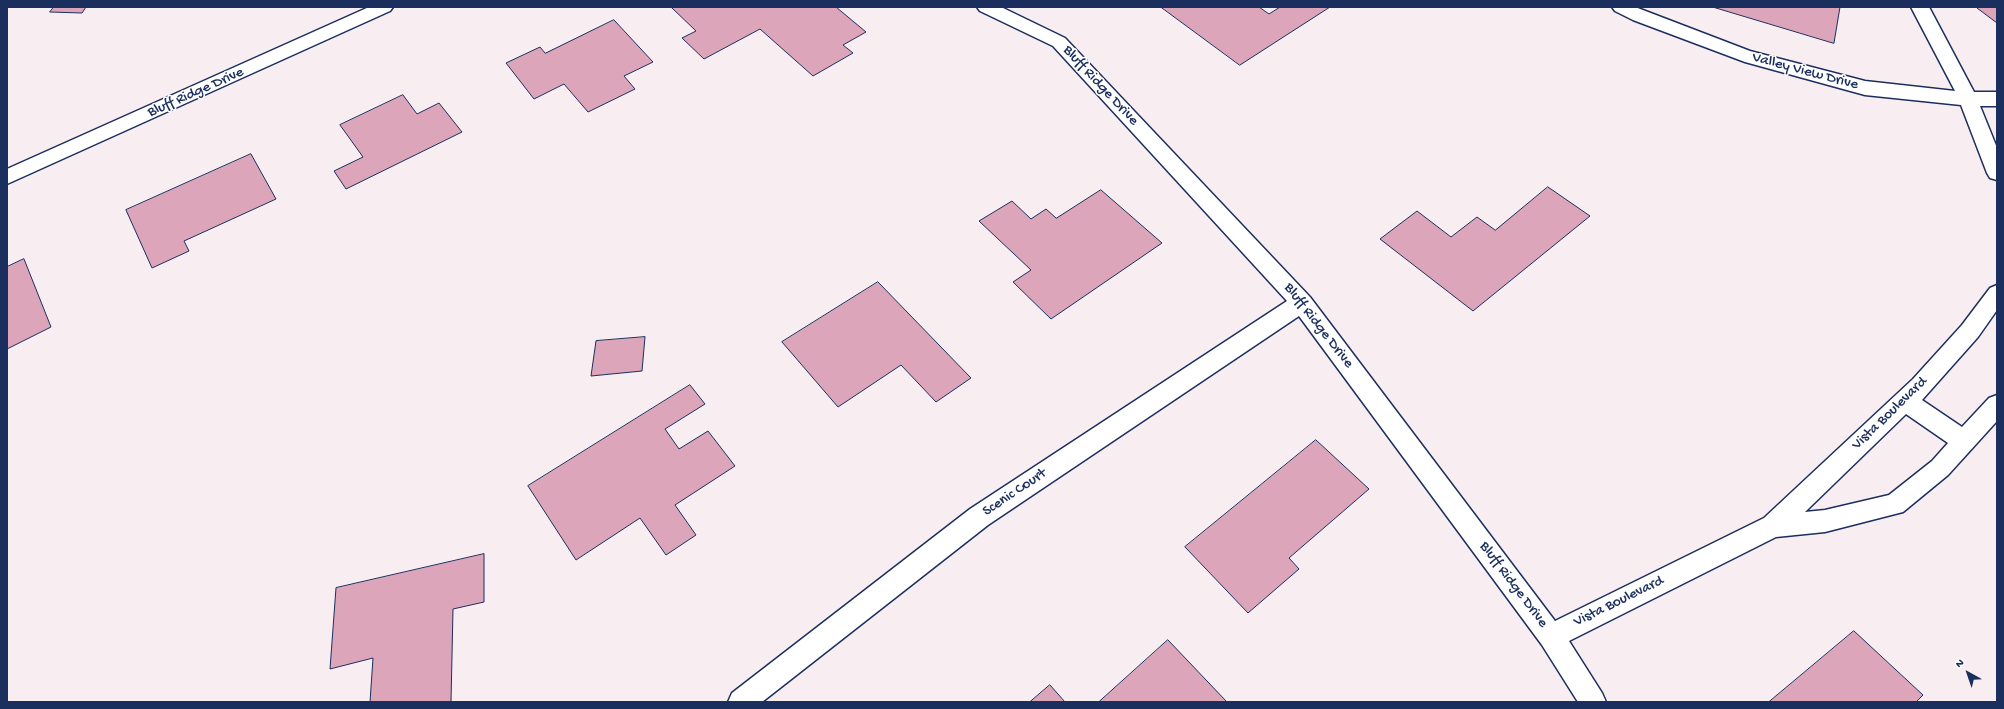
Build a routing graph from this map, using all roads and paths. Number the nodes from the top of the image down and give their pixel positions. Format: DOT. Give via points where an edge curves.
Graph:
graph roads {
  1 [pos="384,7"];
  2 [pos="986,7"];
  3 [pos="1621,7"];
  4 [pos="1920,7"];
  5 [pos="1968,98"];
  6 [pos="1997,99"];
  7 [pos="1997,173"];
  8 [pos="7,177"];
  9 [pos="1997,294"];
  10 [pos="1302,302"];
  11 [pos="1905,401"];
  12 [pos="1997,405"];
  13 [pos="1965,442"];
  14 [pos="1773,526"];
  15 [pos="1551,636"];
  16 [pos="741,702"];
  17 [pos="1593,702"];
  1 -- 8 [label="street, Bluff Ridge Drive"];
  2 -- 10 [label="street, Bluff Ridge Drive" via="1059,42"];
  3 -- 5 [label="street, Valley View Drive" via="1745,56 1865,88"];
  4 -- 5 [label="street"];
  5 -- 6 [label="street, Valley View Drive"];
  5 -- 7 [label="street"];
  9 -- 11 [label="street, Vista Boulevard" via="1970,331"];
  10 -- 15 [label="street, Bluff Ridge Drive"];
  10 -- 16 [label="street, Scenic Court" via="979,517"];
  11 -- 13 [label="street"];
  11 -- 14 [label="street, Vista Boulevard"];
  12 -- 13 [label="street, Vista Boulevard"];
  13 -- 14 [label="street, Vista Boulevard" via="1940,468 1895,504 1825,521"];
  14 -- 15 [label="street, Vista Boulevard"];
  15 -- 17 [label="street, Bluff Ridge Drive"];
}
